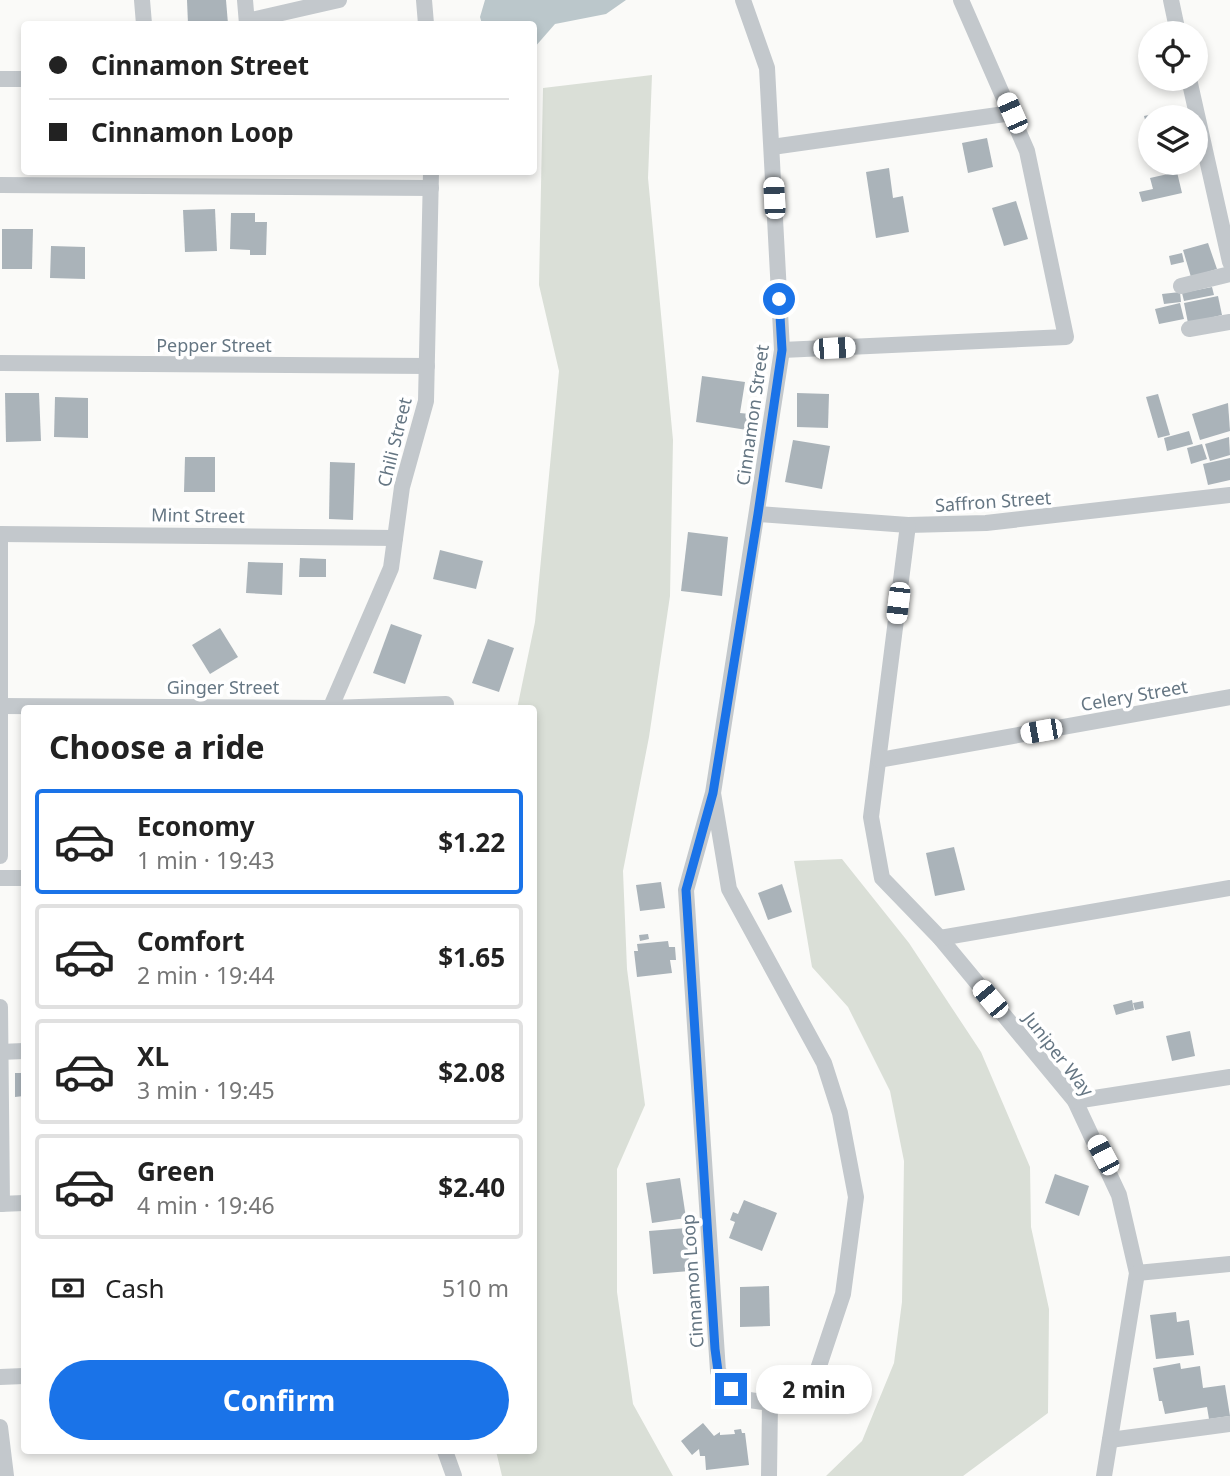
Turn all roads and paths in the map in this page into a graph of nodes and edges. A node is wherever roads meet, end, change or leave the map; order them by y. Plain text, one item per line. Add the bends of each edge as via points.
1 (142, 0) edge
2 (245, 0) edge
3 (339, 0) edge
4 (424, 0) edge
5 (743, 0) edge
6 (961, 0) edge
7 (1171, 0) edge
8 (144, 21) edge
9 (247, 21) edge
10 (255, 21) edge
11 (426, 21) edge
12 (1175, 21) edge
13 (0, 79) edge
14 (21, 79) edge
15 (1192, 91) edge
16 (1012, 113) junction
17 (772, 148) junction
18 (431, 175) edge
19 (259, 180) edge
20 (0, 185) edge
21 (431, 188) junction
22 (1224, 202) edge
23 (1230, 262) edge
24 (1230, 274) edge
25 (1181, 286) dead end
26 (1230, 321) edge
27 (1189, 329) dead end
28 (782, 350) junction
29 (0, 363) edge
30 (428, 366) junction
31 (1230, 495) edge
32 (758, 514) junction
33 (908, 525) junction
34 (0, 534) edge
35 (395, 538) junction
36 (1230, 697) edge
37 (446, 704) dead end
38 (331, 705) edge
39 (417, 705) edge
40 (1, 706) edge
41 (21, 706) edge
42 (879, 760) junction
43 (713, 793) junction
44 (0, 856) edge
45 (0, 878) edge
46 (21, 878) edge
47 (1230, 888) edge
48 (940, 938) junction
49 (0, 1007) edge
50 (21, 1051) edge
51 (0, 1052) edge
52 (1230, 1077) edge
53 (1074, 1101) junction
54 (21, 1203) edge
55 (1, 1204) edge
56 (1230, 1264) edge
57 (1137, 1273) junction
58 (21, 1376) edge
59 (0, 1377) edge
60 (770, 1403) junction
61 (1230, 1424) edge
62 (0, 1427) edge
63 (1110, 1440) junction
64 (446, 1454) edge
65 (6, 1476) edge
66 (454, 1476) edge
67 (769, 1476) edge
68 (1104, 1476) edge

1 - 8 street
2 - 9 street
3 - 10 street
4 - 11 street
5 - 17 street, Cinnamon Street via 767,68
6 - 16 street
7 - 12 street
13 - 14 street
15 - 22 street
16 - 17 street
16 - 28 street via 1027,151 1066,337
17 - 28 street, Cinnamon Street
18 - 21 street, Chili Street
19 - 20 street
19 - 21 street
21 - 30 street, Chili Street
22 - 23 street
24 - 25 street
26 - 27 street
28 - 32 street, Cinnamon Street
29 - 30 street, Pepper Street
30 - 35 street, Chili Street via 426,401 402,486
31 - 33 street, Saffron Street via 986,523
32 - 33 street, Saffron Street
32 - 43 street, Cinnamon Street
33 - 42 street, Juniper Way
34 - 35 street, Mint Street
34 - 40 street
35 - 38 street, Chili Street via 391,568
36 - 42 street, Celery Street
37 - 39 street, Ginger Street
40 - 41 street, Ginger Street
40 - 44 street
42 - 48 street, Juniper Way via 870,817 882,878
43 - 60 street, Cinnamon Loop via 686,890 715,1349 718,1371 731,1389 749,1400
43 - 60 street via 729,889 824,1063 856,1197 842,1294 816,1375
45 - 46 street
47 - 48 street
48 - 53 street, Juniper Way
49 - 51 street
50 - 51 street
51 - 55 street
52 - 53 street
53 - 57 street, Juniper Way via 1119,1195
54 - 55 street
56 - 57 street
57 - 63 street, Juniper Way
58 - 59 street
60 - 67 street
61 - 63 street
62 - 65 street
63 - 68 street, Juniper Way
64 - 66 street

